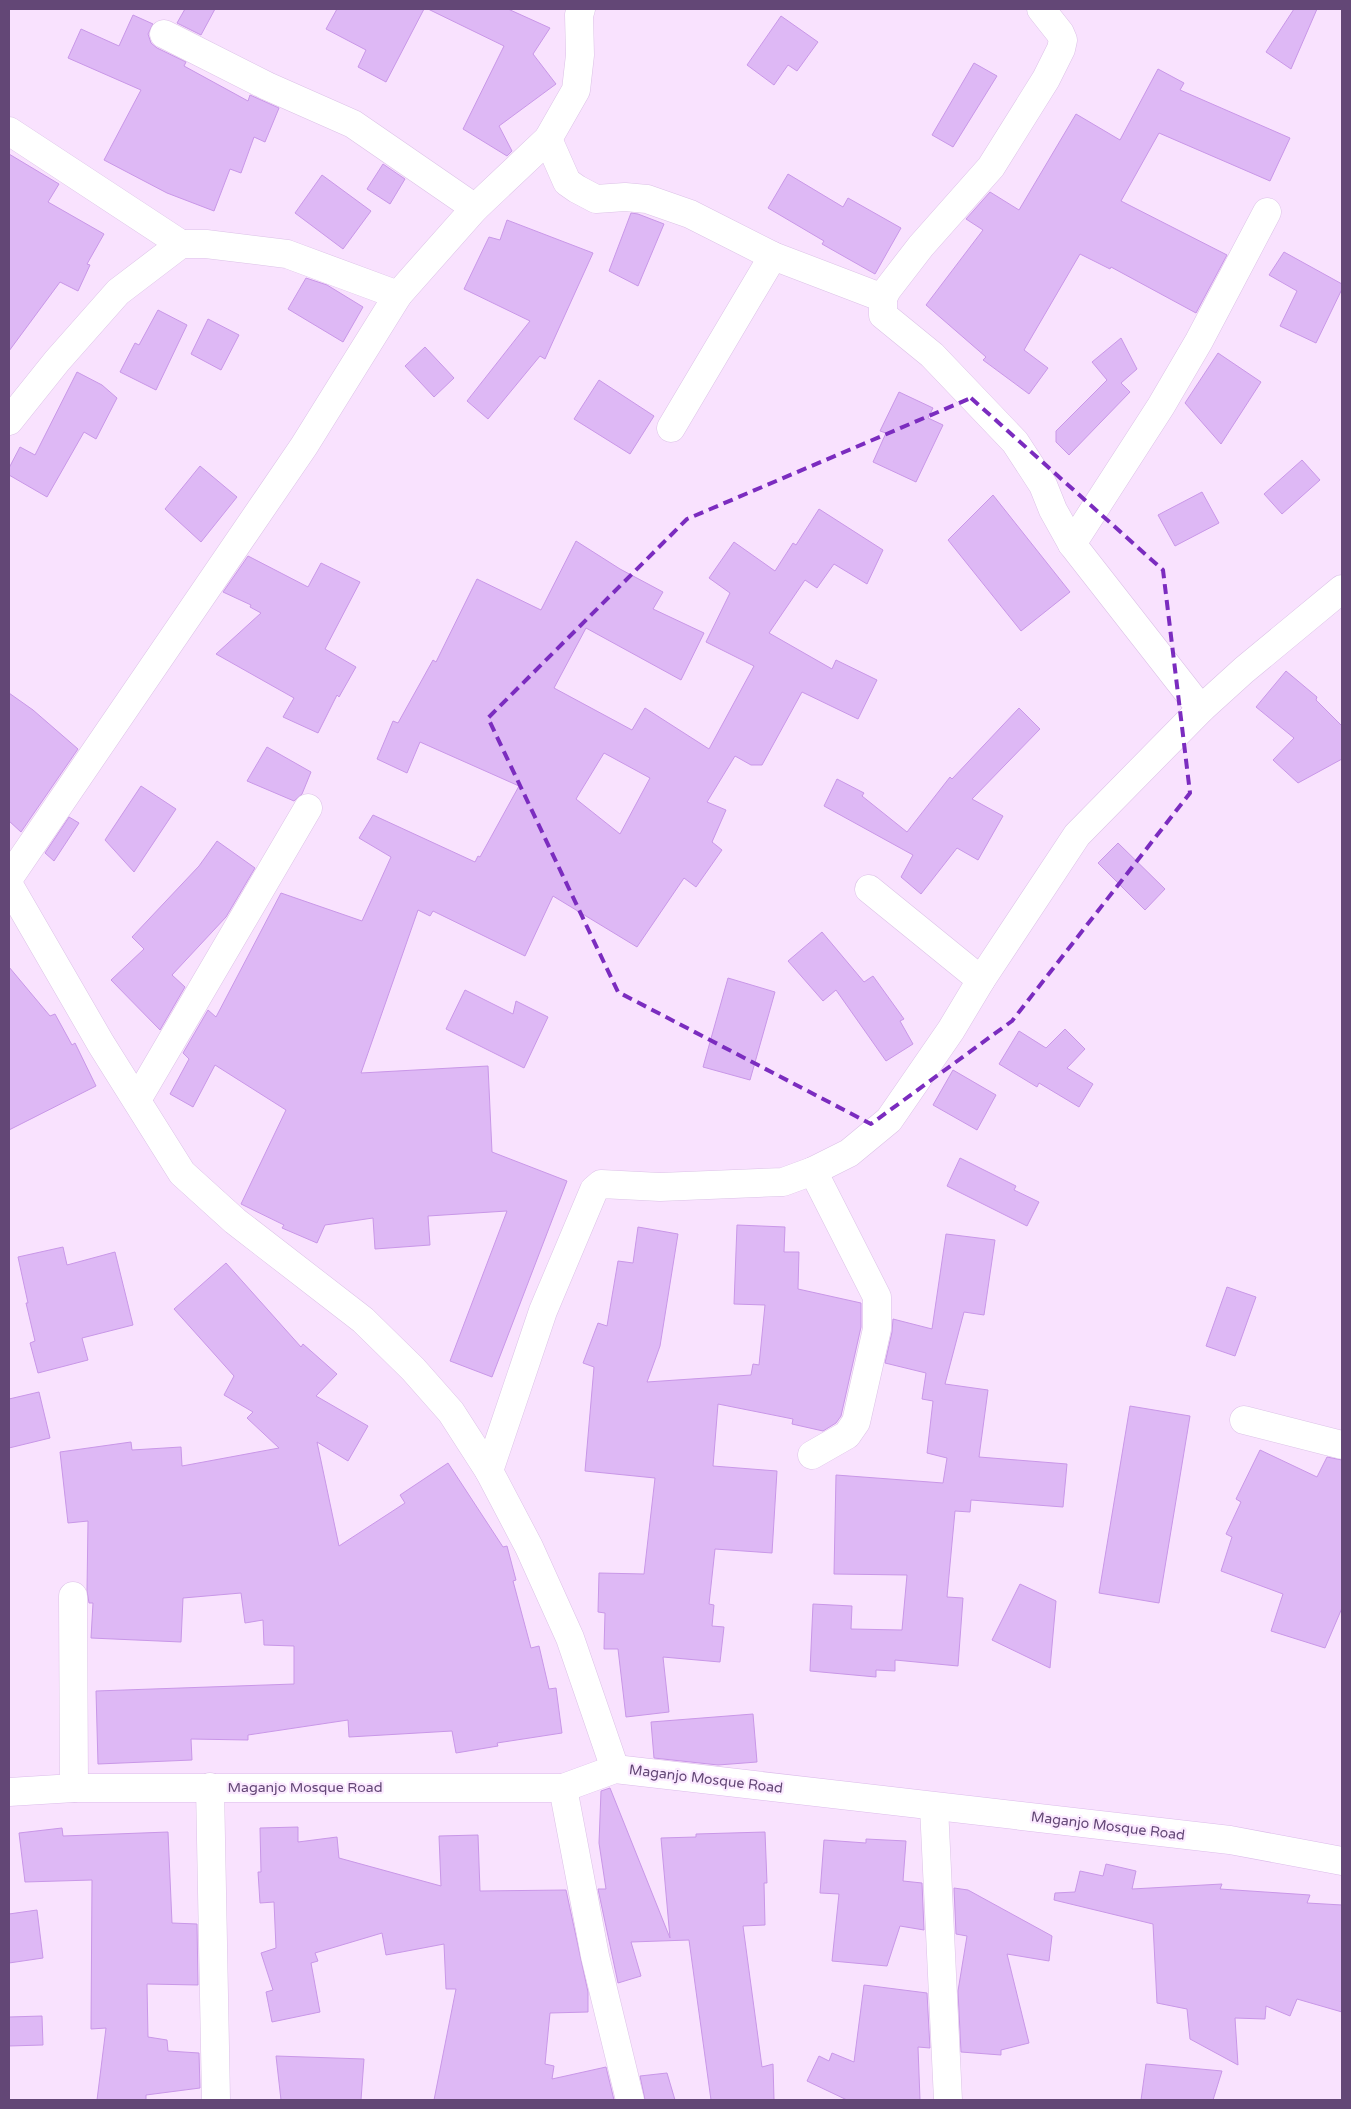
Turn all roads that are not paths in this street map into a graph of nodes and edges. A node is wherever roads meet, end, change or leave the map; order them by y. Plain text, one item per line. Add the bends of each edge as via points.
1 (581, 9) edge
2 (1041, 9) edge
3 (164, 34) dead end
4 (9, 131) edge
5 (548, 139) junction
6 (474, 208) junction
7 (1266, 212) dead end
8 (181, 244) junction
9 (773, 256) junction
10 (398, 294) junction
11 (883, 298) junction
12 (9, 421) edge
13 (671, 428) dead end
14 (1072, 544) junction
15 (1342, 589) edge
16 (1201, 709) junction
17 (308, 808) dead end
18 (9, 878) edge
19 (9, 885) edge
20 (870, 889) dead end
21 (981, 980) junction
22 (137, 1100) junction
23 (813, 1171) junction
24 (1244, 1420) dead end
25 (1342, 1445) edge
26 (812, 1454) dead end
27 (489, 1471) junction
28 (73, 1596) dead end
29 (615, 1769) junction
30 (210, 1787) junction
31 (74, 1788) junction
32 (563, 1788) junction
33 (9, 1792) edge
34 (934, 1806) junction
35 (1342, 1861) edge
36 (216, 2100) edge
37 (630, 2100) edge
38 (948, 2100) edge

1 - 5 street via 576,90
2 - 11 street via 1060,32 1062,40 1046,79 991,167 921,246
3 - 6 street via 267,86 353,124
4 - 8 street
5 - 6 street
5 - 9 street via 567,182 596,199 647,199 690,214
6 - 10 street
7 - 14 street via 1199,341
8 - 10 street via 287,254
8 - 12 street via 118,292
9 - 11 street
9 - 13 street
10 - 18 street via 304,446
11 - 14 street via 883,315 932,355 1015,442 1043,485
14 - 16 street
15 - 16 street
16 - 21 street via 1077,835
17 - 22 street
19 - 22 street
20 - 21 street
21 - 23 street via 889,1120 849,1153
22 - 27 street via 182,1173 234,1221 363,1320 451,1412
23 - 26 street via 877,1297 877,1329 856,1422 847,1435
23 - 27 street via 784,1182 660,1187 601,1184 594,1190 543,1311
24 - 25 street
27 - 29 street via 529,1547 570,1638
28 - 31 street
29 - 32 street, Maganjo Mosque Road
29 - 34 street, Maganjo Mosque Road
30 - 31 street, Maganjo Mosque Road
30 - 32 street, Maganjo Mosque Road
30 - 36 street
31 - 33 street, Maganjo Mosque Road
32 - 37 street via 595,1956
34 - 35 street, Maganjo Mosque Road via 1230,1840
34 - 38 street

